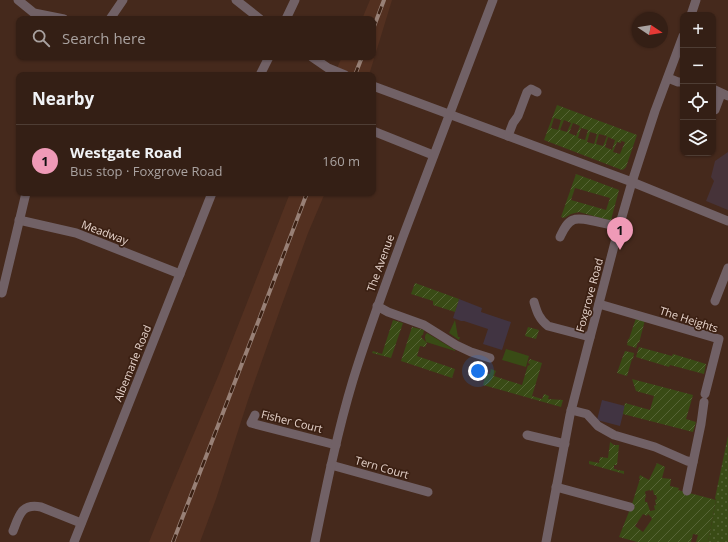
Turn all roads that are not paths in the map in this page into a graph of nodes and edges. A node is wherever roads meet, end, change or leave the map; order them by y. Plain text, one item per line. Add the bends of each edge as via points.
1 (18, 0) edge
2 (123, 0) edge
3 (236, 0) edge
4 (295, 0) edge
5 (493, 0) edge
6 (696, 0) edge
7 (692, 12) edge
8 (49, 16) edge
9 (112, 16) edge
10 (256, 16) edge
11 (287, 16) edge
12 (680, 44) edge
13 (268, 60) edge
14 (316, 60) edge
15 (262, 72) edge
16 (337, 72) edge
17 (668, 78) junction
18 (680, 82) edge
19 (376, 87) edge
20 (536, 92) dead end
21 (721, 93) edge
22 (716, 110) dead end
23 (450, 114) junction
24 (376, 132) edge
25 (508, 136) junction
26 (433, 155) junction
27 (632, 182) junction
28 (25, 196) edge
29 (211, 196) edge
30 (19, 220) junction
31 (728, 221) edge
32 (619, 228) junction
33 (560, 237) dead end
34 (728, 268) edge
35 (180, 274) junction
36 (2, 293) dead end
37 (715, 301) dead end
38 (534, 302) dead end
39 (599, 304) junction
40 (377, 306) junction
41 (590, 337) junction
42 (490, 358) dead end
43 (571, 410) junction
44 (256, 415) dead end
45 (527, 435) dead end
46 (564, 444) junction
47 (336, 445) junction
48 (693, 462) junction
49 (331, 465) junction
50 (556, 487) junction
51 (687, 491) dead end
52 (428, 492) dead end
53 (630, 507) dead end
54 (81, 523) junction
55 (13, 531) dead end
56 (74, 542) edge
57 (315, 542) edge
58 (546, 542) edge

1 - 8 street via 34,13
2 - 9 street
3 - 10 street
4 - 11 street
5 - 23 street, The Avenue
6 - 7 street
12 - 17 street, Foxgrove Road
13 - 15 street
14 - 16 street
17 - 18 street
17 - 27 street, Foxgrove Road
19 - 23 street
20 - 25 street via 531,89 527,92
21 - 22 street
23 - 25 street
23 - 26 street, The Avenue
24 - 26 street
25 - 27 street
26 - 40 street, The Avenue
27 - 31 street
27 - 32 street, Foxgrove Road
28 - 30 street
29 - 35 street, Albemarle Road
30 - 35 street, Meadway via 76,233
30 - 36 street
32 - 33 street via 580,218 566,225
32 - 39 street, Foxgrove Road
34 - 37 street
35 - 54 street, Albemarle Road
38 - 41 street via 542,322 548,326
39 - 41 street, Foxgrove Road
39 - 48 street, The Heights via 719,339 704,398
40 - 42 street via 424,325 471,352
40 - 47 street, The Avenue via 353,380
41 - 43 street, Foxgrove Road
43 - 46 street, Foxgrove Road
43 - 48 street via 588,414 598,426 614,435
44 - 47 street, Fisher Court via 251,423
45 - 46 street
46 - 50 street, Foxgrove Road
47 - 49 street, The Avenue
48 - 51 street, The Heights
49 - 52 street, Tern Court
49 - 57 street, The Avenue
50 - 53 street
50 - 58 street, Foxgrove Road
54 - 55 street via 35,506 20,514
54 - 56 street, Albemarle Road

